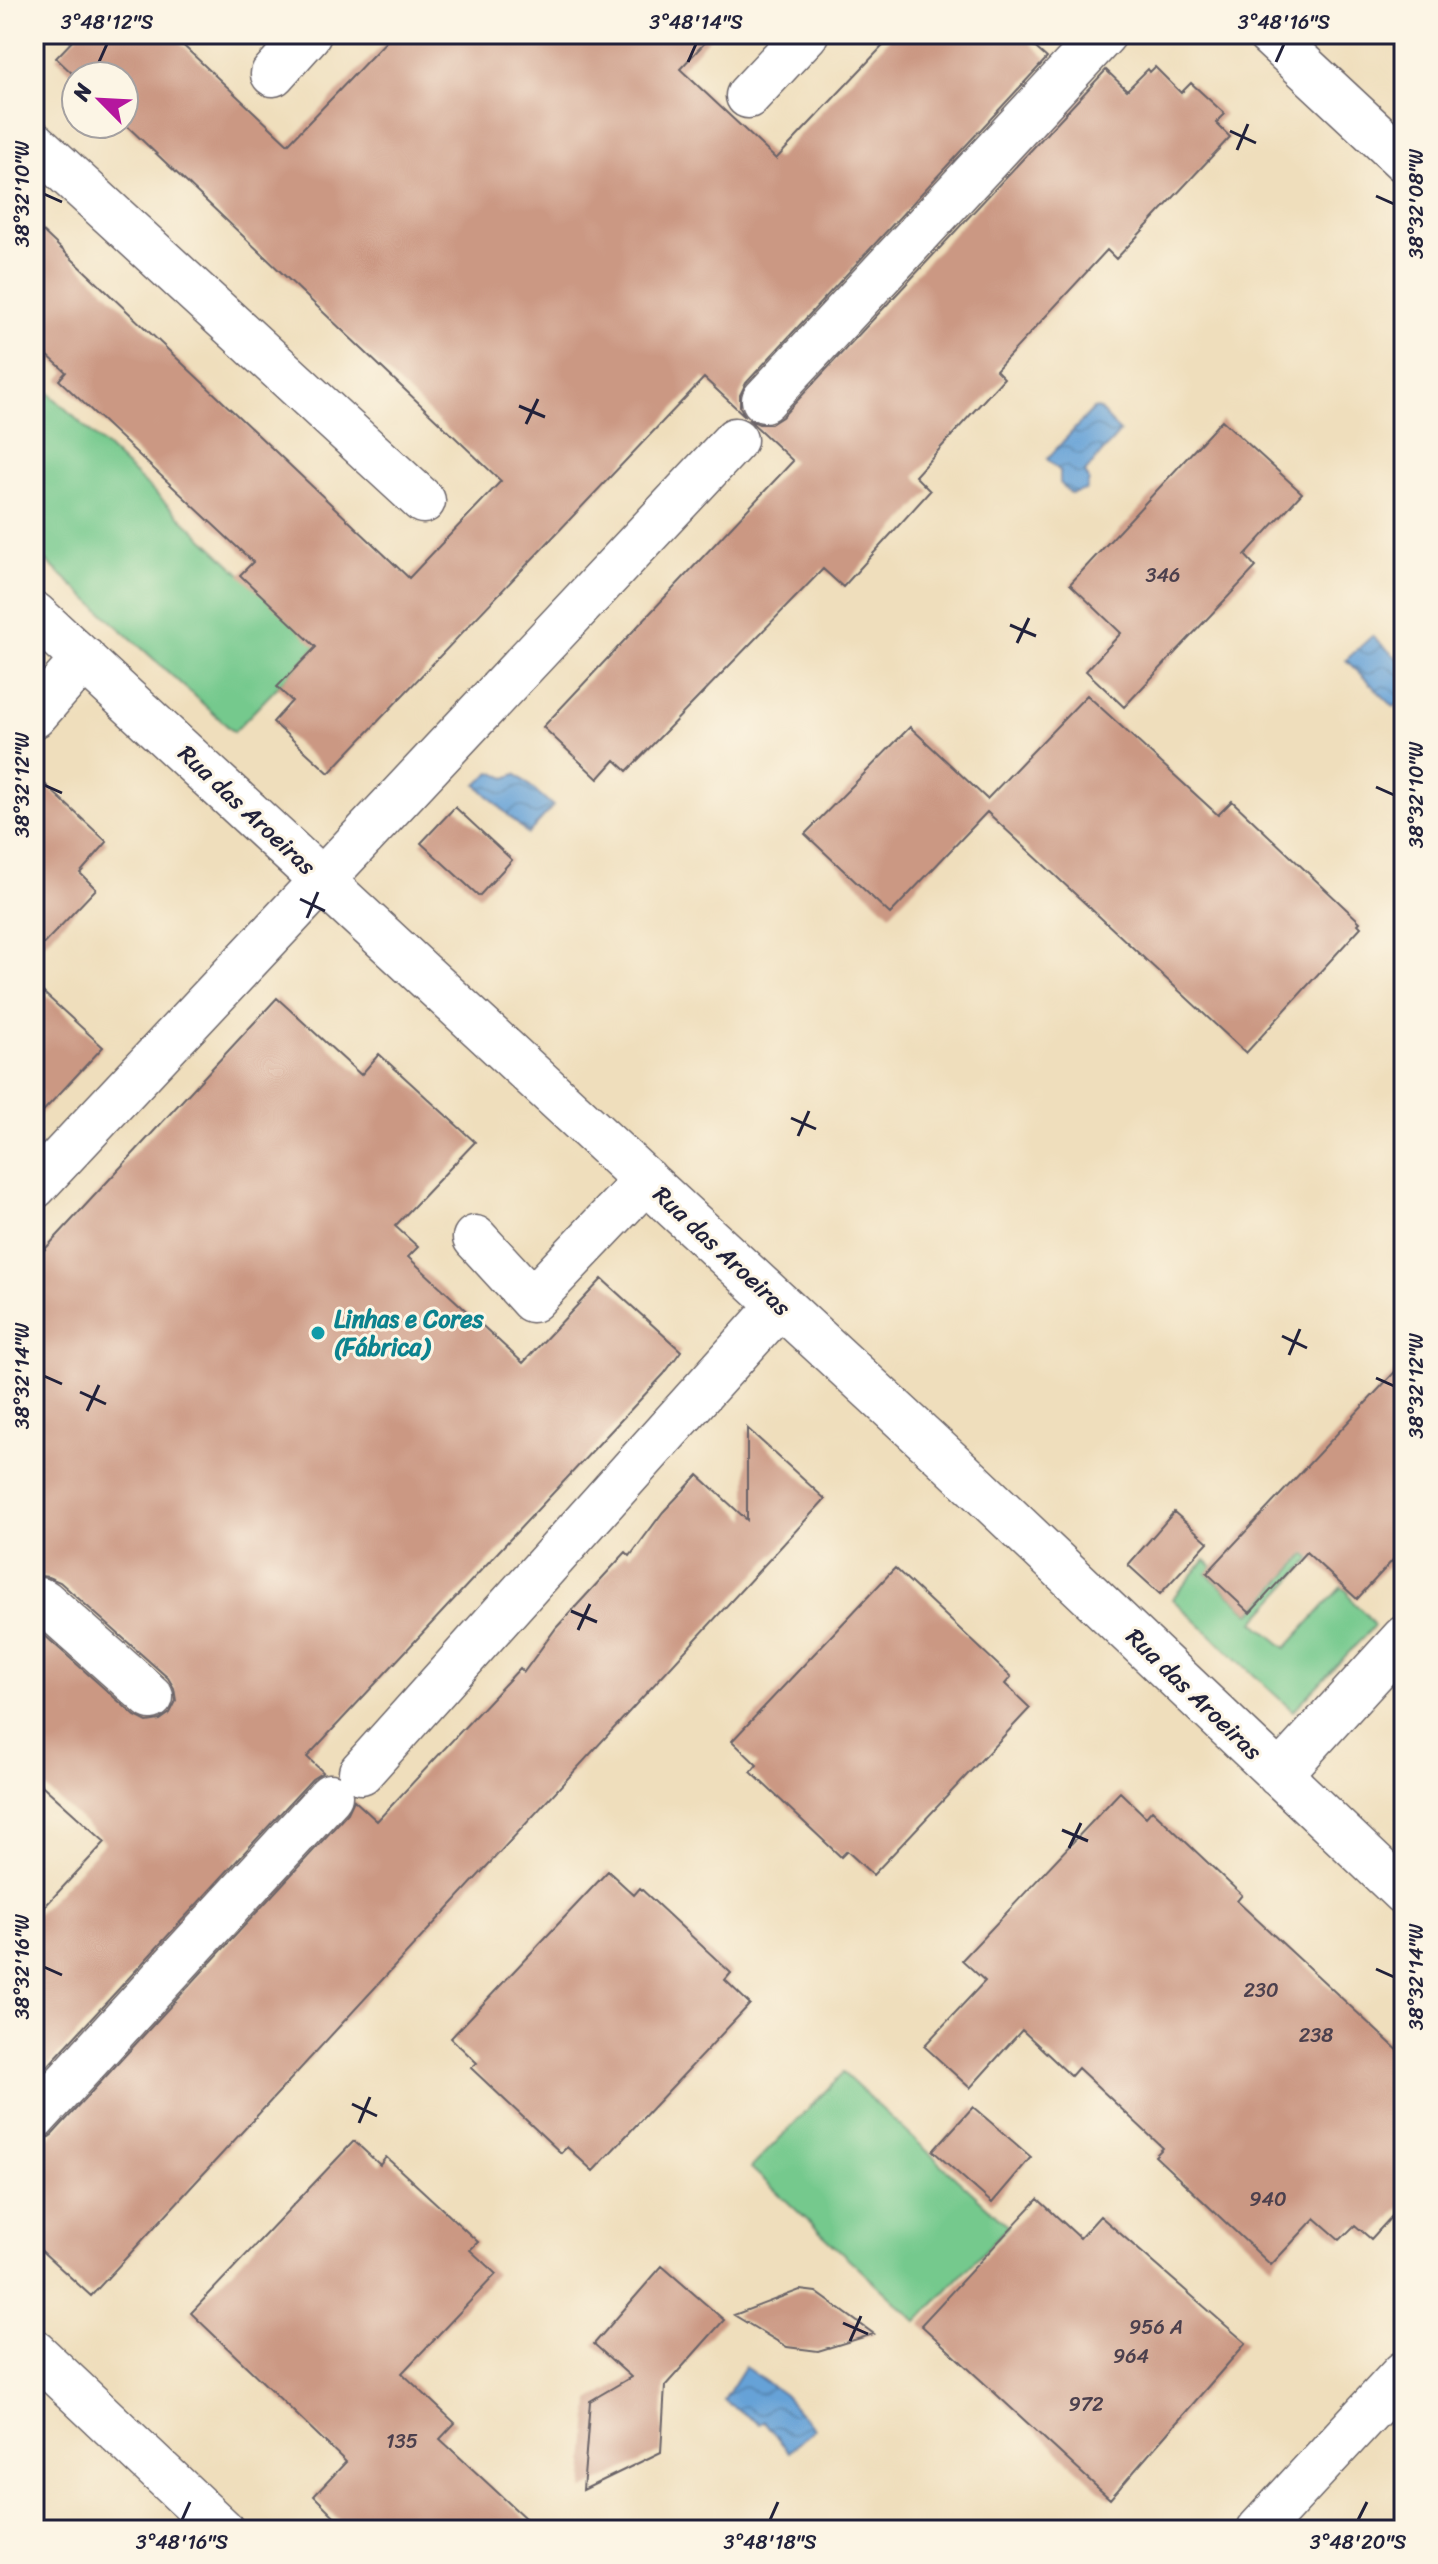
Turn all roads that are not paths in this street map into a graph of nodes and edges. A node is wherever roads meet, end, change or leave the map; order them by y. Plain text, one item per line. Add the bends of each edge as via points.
1 (309, 34) edge
2 (806, 34) edge
3 (1104, 34) edge
4 (1269, 34) edge
5 (273, 74) dead end
6 (748, 96) dead end
7 (34, 143) edge
8 (1404, 160) edge
9 (764, 400) dead end
10 (735, 440) dead end
11 (423, 501) dead end
12 (34, 614) edge
13 (84, 659) junction
14 (34, 716) edge
15 (322, 880) junction
16 (646, 1180) junction
17 (34, 1187) edge
18 (475, 1238) dead end
19 (780, 1305) junction
20 (34, 1599) edge
21 (1404, 1638) edge
22 (151, 1697) dead end
23 (1279, 1775) junction
24 (1404, 1893) edge
25 (34, 2118) edge
26 (34, 2352) edge
27 (1404, 2373) edge
28 (222, 2530) edge
29 (1259, 2530) edge

1 - 5 street
2 - 6 street
3 - 9 street
4 - 8 street
7 - 11 street
10 - 15 street
12 - 13 street, Rua das Aroeiras
13 - 14 street
13 - 15 street, Rua das Aroeiras
15 - 16 street, Rua das Aroeiras
15 - 17 street
16 - 18 street via 532,1300
16 - 19 street, Rua das Aroeiras
19 - 23 street, Rua das Aroeiras
19 - 25 street
20 - 22 street via 43,1601
21 - 23 street
23 - 24 street, Rua das Aroeiras
26 - 28 street
27 - 29 street

